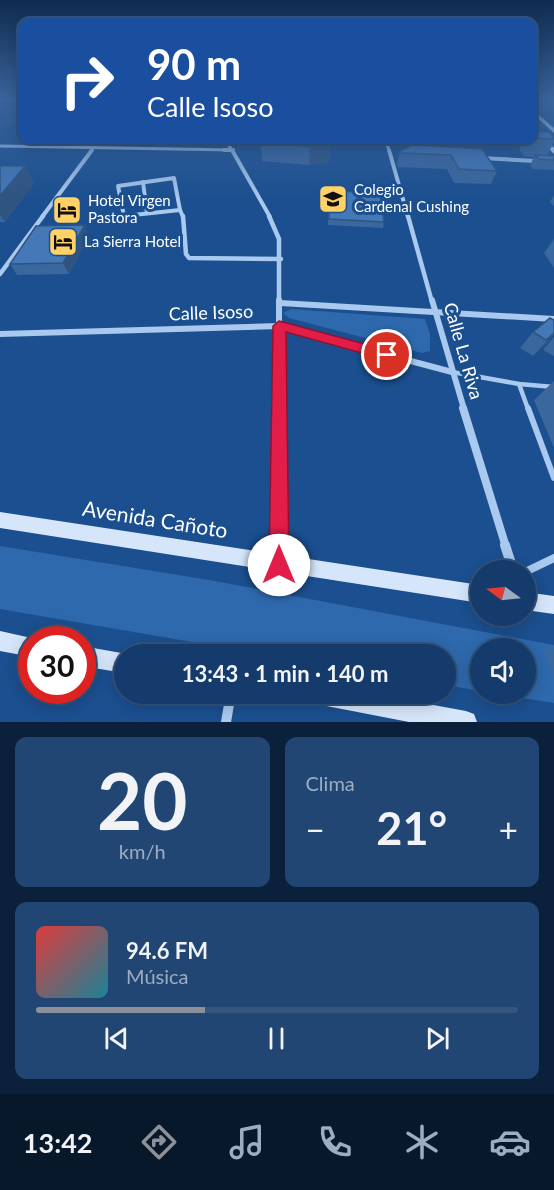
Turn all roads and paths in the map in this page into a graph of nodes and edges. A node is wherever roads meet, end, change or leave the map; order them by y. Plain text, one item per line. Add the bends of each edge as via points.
1 (537, 133) edge
2 (96, 144) edge
3 (387, 144) edge
4 (232, 145) edge
5 (0, 146) edge
6 (93, 147) junction
7 (554, 152) edge
8 (390, 153) junction
9 (402, 154) edge
10 (472, 158) edge
11 (554, 162) edge
12 (143, 182) junction
13 (180, 210) junction
14 (147, 213) junction
15 (0, 258) edge
16 (10, 258) junction
17 (281, 259) junction
18 (0, 274) edge
19 (280, 303) junction
20 (435, 312) junction
21 (554, 319) edge
22 (279, 326) junction
23 (0, 334) edge
24 (452, 372) junction
25 (519, 384) junction
26 (554, 387) edge
27 (554, 478) edge
28 (0, 520) edge
29 (554, 558) edge
30 (510, 560) edge
31 (279, 565) junction
32 (536, 567) edge
33 (470, 593) edge
34 (536, 603) edge
35 (554, 605) edge
36 (0, 641) edge
37 (18, 644) edge
38 (96, 658) edge
39 (114, 661) edge
40 (229, 704) edge
41 (370, 704) edge
42 (226, 722) edge
43 (466, 722) edge

1 - 7 main road
2 - 6 street
3 - 8 street, Calle La Riva
4 - 6 street
4 - 17 street via 270,217 279,239
5 - 6 street
6 - 16 street
8 - 9 street
8 - 20 street, Calle La Riva
10 - 11 street
12 - 13 street via 174,178
12 - 14 street
12 - 14 street via 118,186 124,216
13 - 14 street
13 - 17 street via 189,258
15 - 16 street
16 - 18 street
17 - 19 street
19 - 20 street
19 - 22 street
20 - 21 street
20 - 24 street, Calle La Riva
22 - 23 street, Calle Isoso
22 - 24 street, Calle Isoso
22 - 31 street
24 - 25 lane
24 - 30 street, Calle La Riva
25 - 26 lane
25 - 27 lane
28 - 31 main road, Avenida Cañoto
29 - 32 lane
31 - 33 main road, Avenida Cañoto
34 - 35 main road
36 - 37 main road
38 - 39 main road
40 - 42 street
41 - 43 main road

